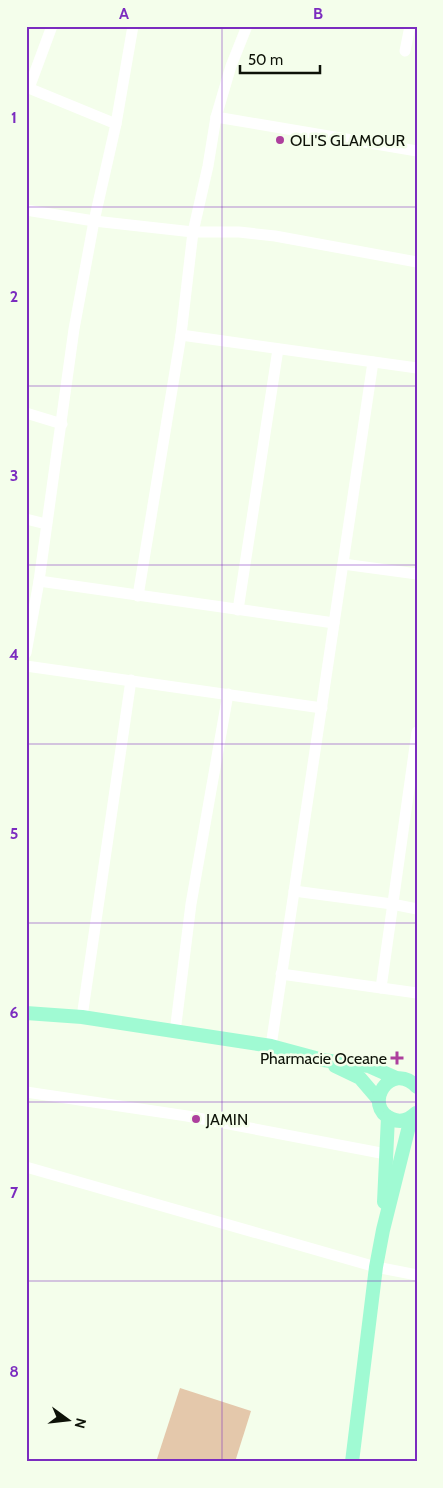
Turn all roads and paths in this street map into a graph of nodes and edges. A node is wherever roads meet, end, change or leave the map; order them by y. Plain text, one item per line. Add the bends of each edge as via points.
1 (52, 26) edge
2 (133, 26) edge
3 (247, 26) edge
4 (410, 26) edge
5 (405, 52) dead end
6 (28, 87) edge
7 (216, 117) junction
8 (116, 124) junction
9 (417, 151) edge
10 (26, 210) edge
11 (94, 221) junction
12 (193, 232) junction
13 (417, 262) edge
14 (181, 335) junction
15 (278, 349) junction
16 (373, 362) junction
17 (417, 368) edge
18 (26, 413) edge
19 (62, 424) junction
20 (26, 519) edge
21 (46, 524) junction
22 (343, 564) junction
23 (417, 574) edge
24 (39, 581) junction
25 (138, 596) junction
26 (238, 610) junction
27 (334, 623) junction
28 (26, 653) edge
29 (26, 666) edge
30 (131, 680) junction
31 (228, 694) junction
32 (322, 708) junction
33 (417, 732) edge
34 (294, 891) junction
35 (392, 904) junction
36 (417, 909) edge
37 (281, 974) junction
38 (381, 988) junction
39 (417, 993) edge
40 (26, 1013) edge
41 (82, 1017) junction
42 (175, 1032) junction
43 (271, 1046) junction
44 (323, 1060) junction
45 (396, 1078) junction
46 (415, 1083) edge
47 (26, 1092) edge
48 (378, 1099) junction
49 (414, 1115) edge
50 (388, 1117) junction
51 (386, 1154) junction
52 (26, 1167) edge
53 (383, 1230) junction
54 (376, 1267) junction
55 (417, 1275) edge
56 (352, 1462) edge

1 - 6 street
2 - 8 street
3 - 7 street
4 - 5 street
6 - 8 street
7 - 9 street
7 - 12 street
8 - 11 street
10 - 11 street
11 - 12 street
11 - 19 street via 74,329
12 - 13 street via 275,236
12 - 14 street
14 - 15 street
14 - 25 street
15 - 16 street
15 - 26 street
16 - 17 street
16 - 22 street
18 - 19 street
19 - 21 street
20 - 21 street
21 - 24 street
22 - 23 street
22 - 27 street
24 - 25 street
24 - 28 street
25 - 26 street
26 - 27 street
27 - 32 street
29 - 30 street
30 - 31 street
30 - 41 street
31 - 32 street
31 - 42 street via 191,904
32 - 34 street
33 - 35 street
34 - 35 street
34 - 37 street
35 - 36 street
35 - 38 street
37 - 38 street
37 - 43 street
38 - 39 street
40 - 41 main road
41 - 42 main road
42 - 43 main road
43 - 44 main road
44 - 45 main road via 369,1066
44 - 48 main road via 360,1078
45 - 46 main road
45 - 48 main road via 387,1082
47 - 51 street via 187,1116
48 - 50 main road via 379,1106
49 - 50 main road via 404,1121
49 - 53 main road
50 - 51 main road
51 - 53 main road
52 - 54 street
53 - 54 main road
54 - 55 street
54 - 56 main road

